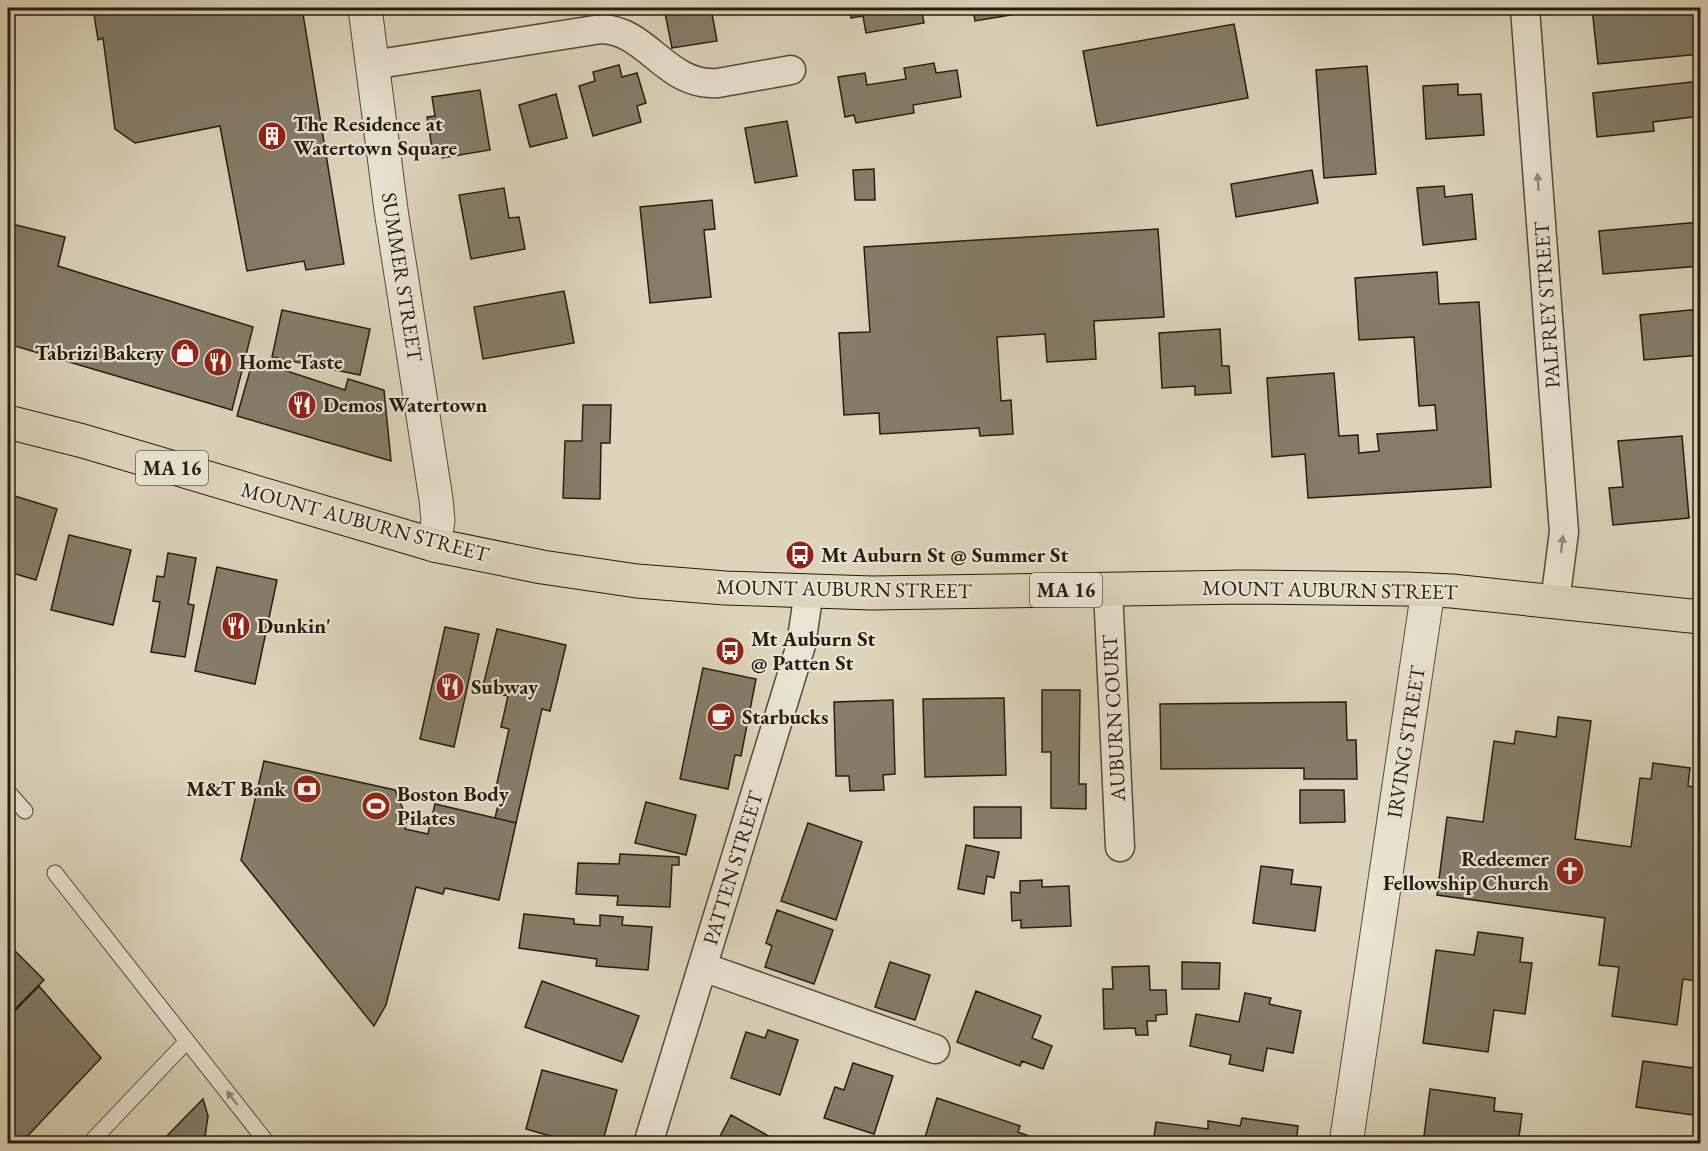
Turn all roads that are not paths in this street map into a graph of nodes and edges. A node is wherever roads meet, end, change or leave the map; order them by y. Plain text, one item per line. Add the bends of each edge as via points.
1 (365, 8) edge
2 (1525, 8) edge
3 (372, 65) junction
4 (791, 70) dead end
5 (8, 422) edge
6 (434, 545) junction
7 (1108, 590) junction
8 (1428, 590) junction
9 (808, 591) junction
10 (1555, 602) junction
11 (1701, 617) edge
12 (8, 792) edge
13 (25, 810) dead end
14 (1120, 847) dead end
15 (55, 873) dead end
16 (703, 967) junction
17 (187, 1041) junction
18 (934, 1049) dead end
19 (88, 1143) edge
20 (268, 1143) edge
21 (648, 1143) edge
22 (1346, 1143) edge

1 - 3 street, SUMMER STREET
10 -> 2 street, PALFREY STREET via 1563,526
3 - 4 street via 610,29 636,41 691,81 709,84
3 - 6 street, SUMMER STREET via 436,499
5 - 6 main road, MOUNT AUBURN STREET / MA 16
6 - 9 main road, MOUNT AUBURN STREET / MA 16 via 637,581
7 - 8 main road, MOUNT AUBURN STREET / MA 16
7 - 9 main road, MOUNT AUBURN STREET / MA 16
7 - 14 street, AUBURN COURT
8 - 10 main road, MOUNT AUBURN STREET / MA 16
8 - 22 street, IRVING STREET
9 - 16 street, PATTEN STREET via 801,645
10 - 11 main road, MOUNT AUBURN STREET / MA 16
12 - 13 lane
15 - 17 lane
16 - 18 street
16 - 21 street, PATTEN STREET
17 - 19 lane
20 -> 17 lane

